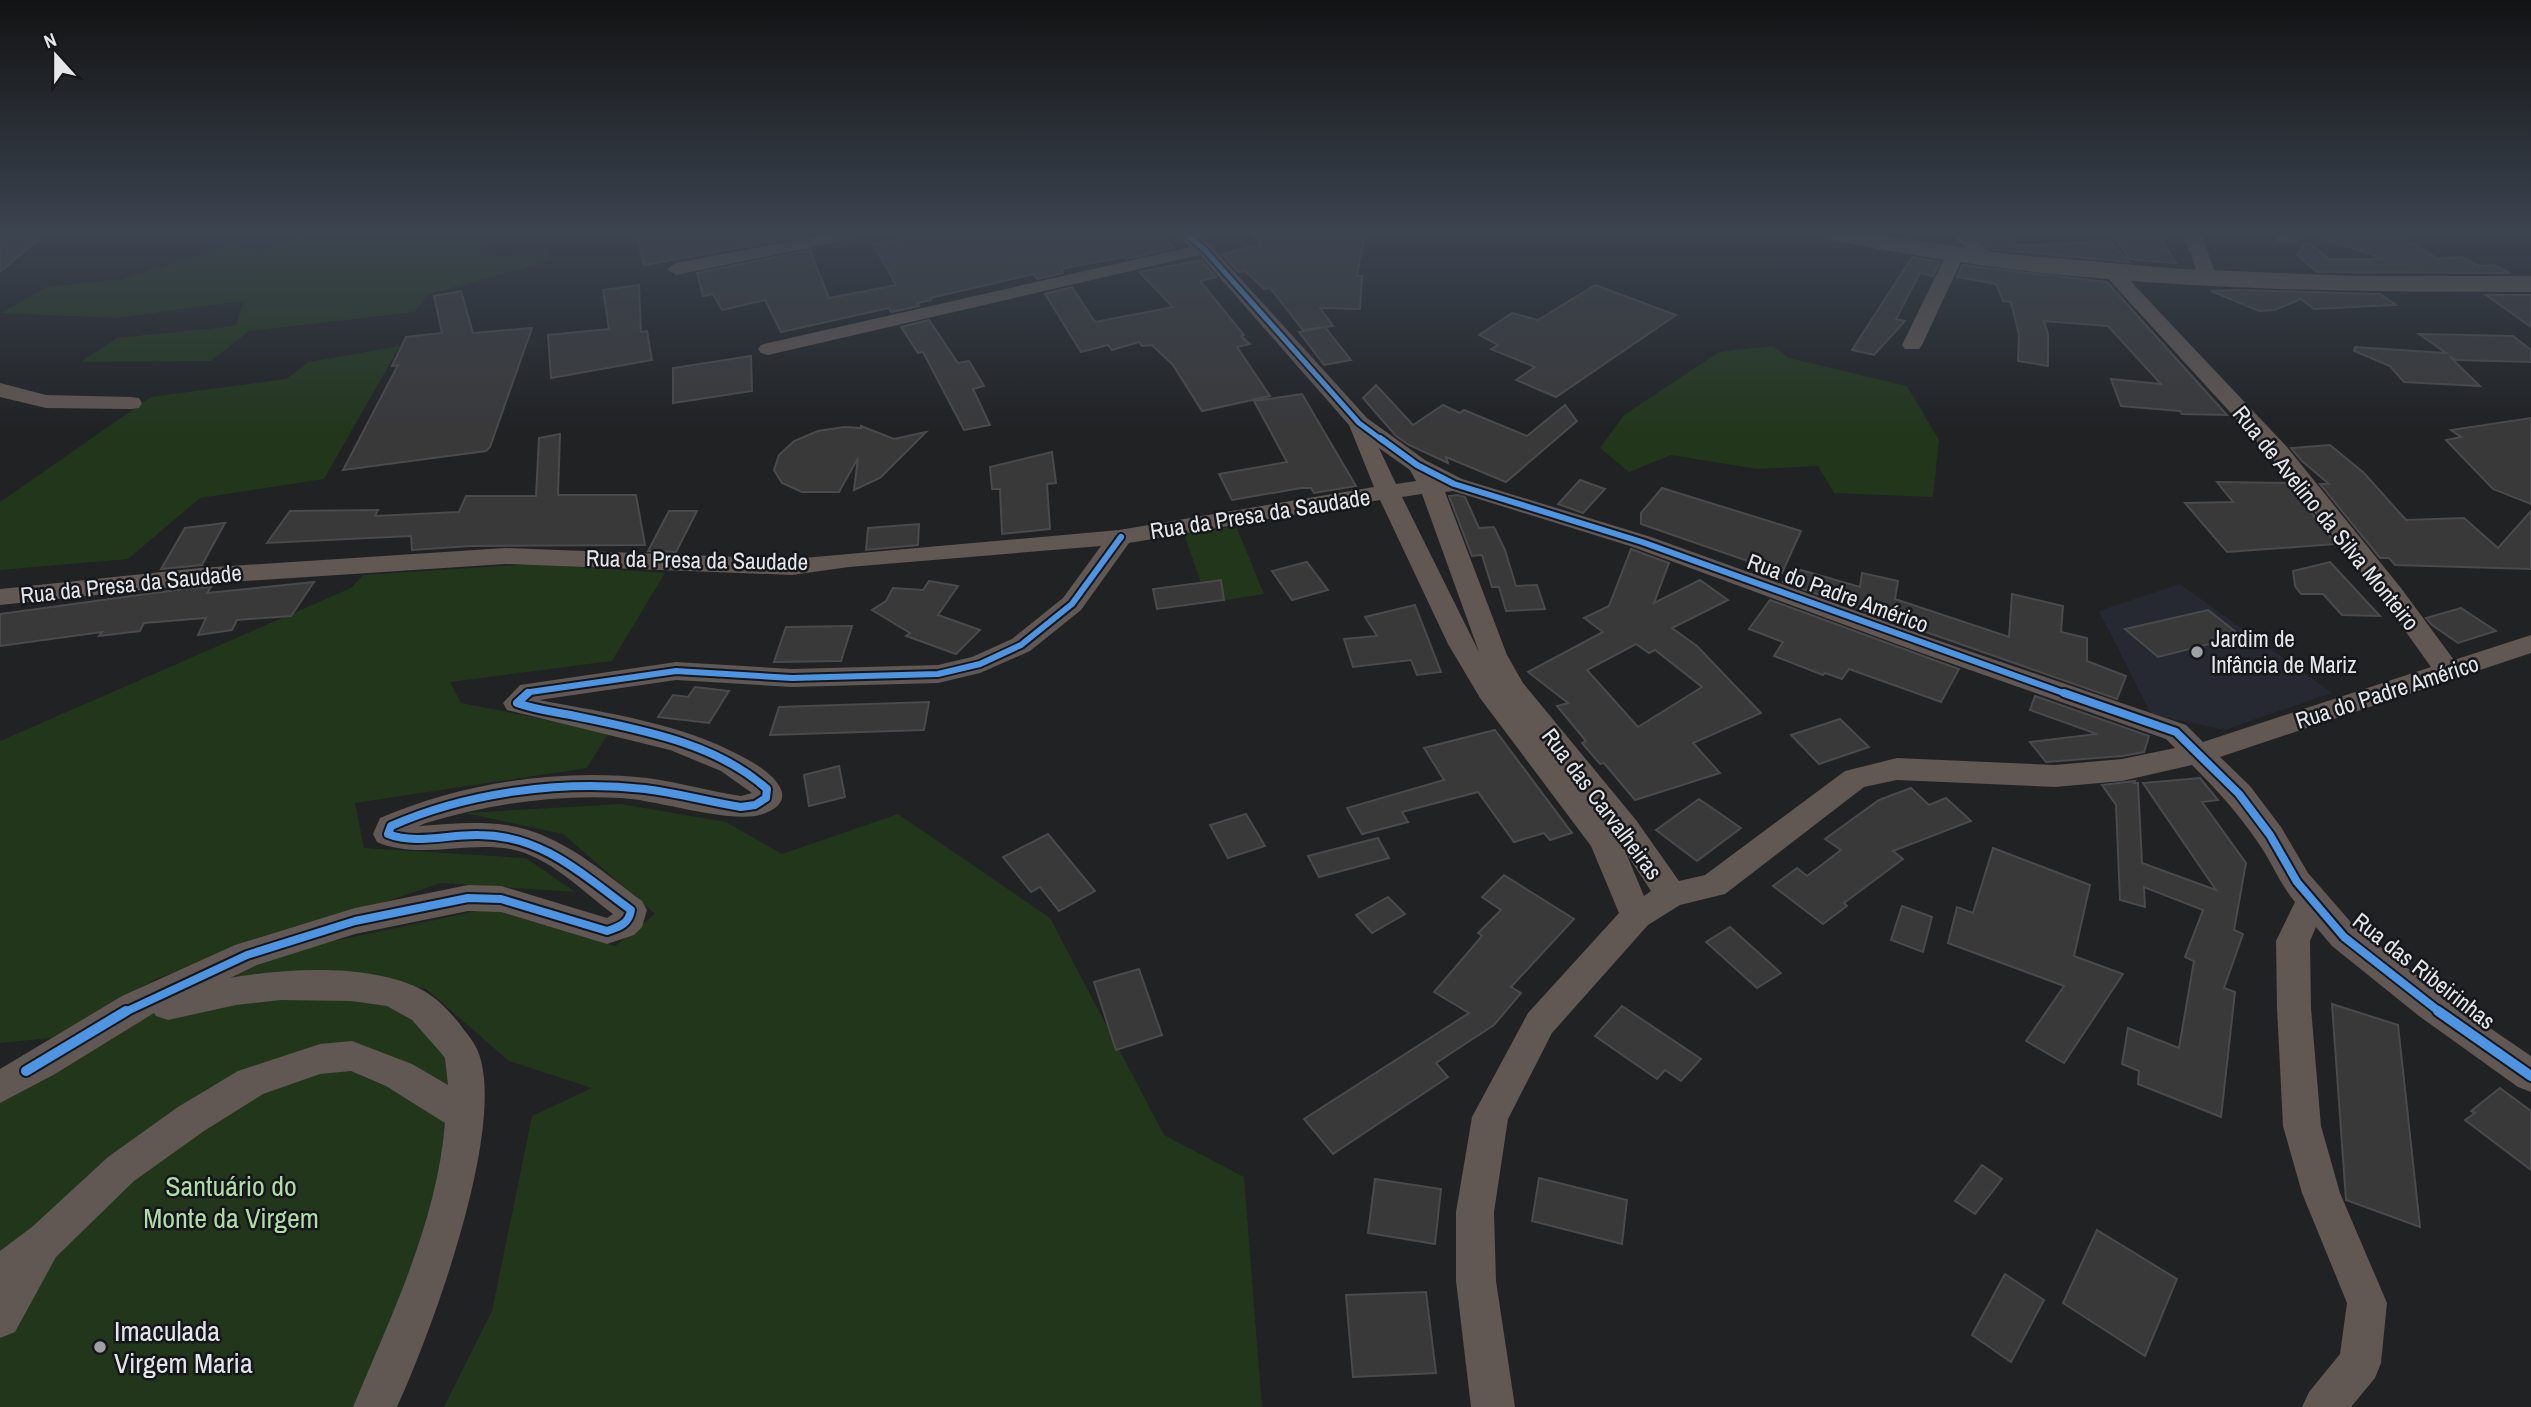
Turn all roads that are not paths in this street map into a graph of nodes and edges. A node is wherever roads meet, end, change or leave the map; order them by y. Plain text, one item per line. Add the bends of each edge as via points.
1 (983, 300) edge
2 (1249, 300) edge
3 (1933, 300) edge
4 (2137, 300) edge
5 (1912, 345) dead end
6 (768, 349) dead end
7 (0, 389) edge
8 (131, 403) dead end
9 (1359, 423) junction
10 (1434, 478) junction
11 (1390, 493) junction
12 (1121, 537) junction
13 (0, 597) edge
14 (2531, 644) edge
15 (2449, 673) junction
16 (1523, 716) junction
17 (2201, 754) junction
18 (1671, 895) junction
19 (2312, 900) junction
20 (1636, 916) junction
21 (2531, 1076) edge
22 (13, 1079) edge
23 (465, 1115) junction
24 (46, 1240) junction
25 (0, 1276) edge
26 (0, 1317) edge
27 (375, 1407) edge
28 (1493, 1407) edge
29 (2324, 1407) edge

1 - 6 street
2 - 9 street
3 - 5 street
4 - 15 street, Rua de Avelino da Silva Monteiro via 2279,452
7 - 8 street via 33,399
9 - 10 street
9 - 11 street, Rua das Carvalheiras
10 - 11 street, Rua da Presa da Saudade
10 - 16 street, Rua das Carvalheiras via 1494,655
10 - 17 street, Rua do Padre Américo via 1642,542 2096,702 2176,732
11 - 12 street, Rua da Presa da Saudade
11 - 16 street, Rua das Carvalheiras via 1461,644 1490,691
12 - 13 street, Rua da Presa da Saudade via 792,566 505,556 200,576
12 - 22 street via 1072,604 1021,645 980,664 938,674 792,678 676,671 530,692 517,703 533,710 621,725 737,765 767,789 766,798 755,805 741,807 646,789 545,790 432,810 391,826 388,834 400,839 491,835 524,840 556,856 631,910 622,926 607,931 501,899 468,898 355,921 247,955 134,1006
14 - 15 street, Rua do Padre Américo
15 - 17 street, Rua do Padre Américo
16 - 18 street, Rua das Carvalheiras via 1625,828
16 - 20 street, Rua das Carvalheiras via 1605,841
17 - 18 street via 2122,770 2055,776 1898,769 1855,779 1714,885
17 - 19 street, Rua das Ribeirinhas via 2239,794
18 - 20 street, Rua das Carvalheiras
19 - 21 street, Rua das Ribeirinhas via 2344,937
19 - 29 street via 2293,940 2302,1126 2321,1193 2367,1303 2360,1363
20 - 28 street, Rua das Carvalheiras via 1540,1023 1490,1117 1475,1212 1476,1282
22 - 23 street via 164,1007 256,986 316,984 374,989 409,999 440,1025 461,1054 468,1085
23 - 24 street via 399,1075 352,1056 320,1059 251,1082 191,1119 121,1169
23 - 27 street via 440,1235
24 - 25 street
24 - 26 street

